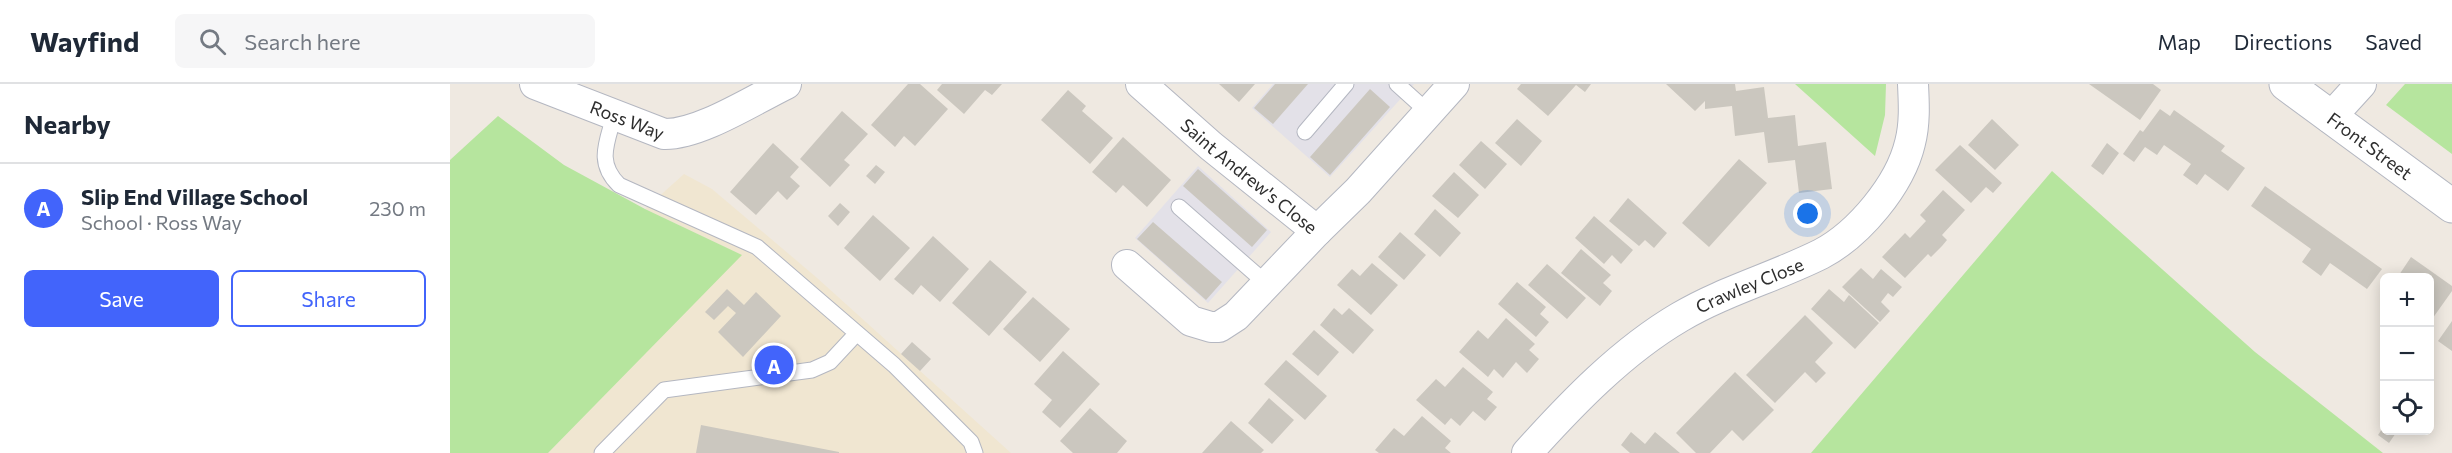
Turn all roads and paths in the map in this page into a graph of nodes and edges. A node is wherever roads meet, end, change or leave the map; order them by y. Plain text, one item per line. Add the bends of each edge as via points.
1 (535, 84) edge
2 (786, 84) edge
3 (1141, 84) edge
4 (1346, 84) edge
5 (1397, 84) edge
6 (1454, 84) edge
7 (1913, 84) edge
8 (2286, 84) edge
9 (2361, 84) edge
10 (1428, 112) junction
11 (614, 116) junction
12 (2330, 118) junction
13 (1305, 132) dead end
14 (2452, 206) edge
15 (1179, 207) dead end
16 (1317, 231) junction
17 (1127, 265) dead end
18 (1267, 284) junction
19 (857, 333) junction
20 (602, 453) edge
21 (975, 453) edge
22 (1527, 453) edge

1 - 11 street, Ross Way
2 - 11 street, Ross Way via 699,127 675,134 664,134
3 - 16 street, Saint Andrew's Close via 1210,146
4 - 13 lane
5 - 10 lane
6 - 10 street, Saint Andrew's Close
7 - 22 street, Crawley Close via 1914,121 1903,163 1875,207 1852,232 1822,254 1701,306 1651,336 1602,377
8 - 12 street, Front Street
9 - 12 street
10 - 16 street, Saint Andrew's Close
11 - 19 lane via 605,163 609,175 619,184 758,247
12 - 14 street, Front Street
15 - 18 lane
16 - 18 street
17 - 18 street via 1191,321 1212,327 1228,323
19 - 20 lane via 830,362 812,370 664,390
19 - 21 lane via 971,442

